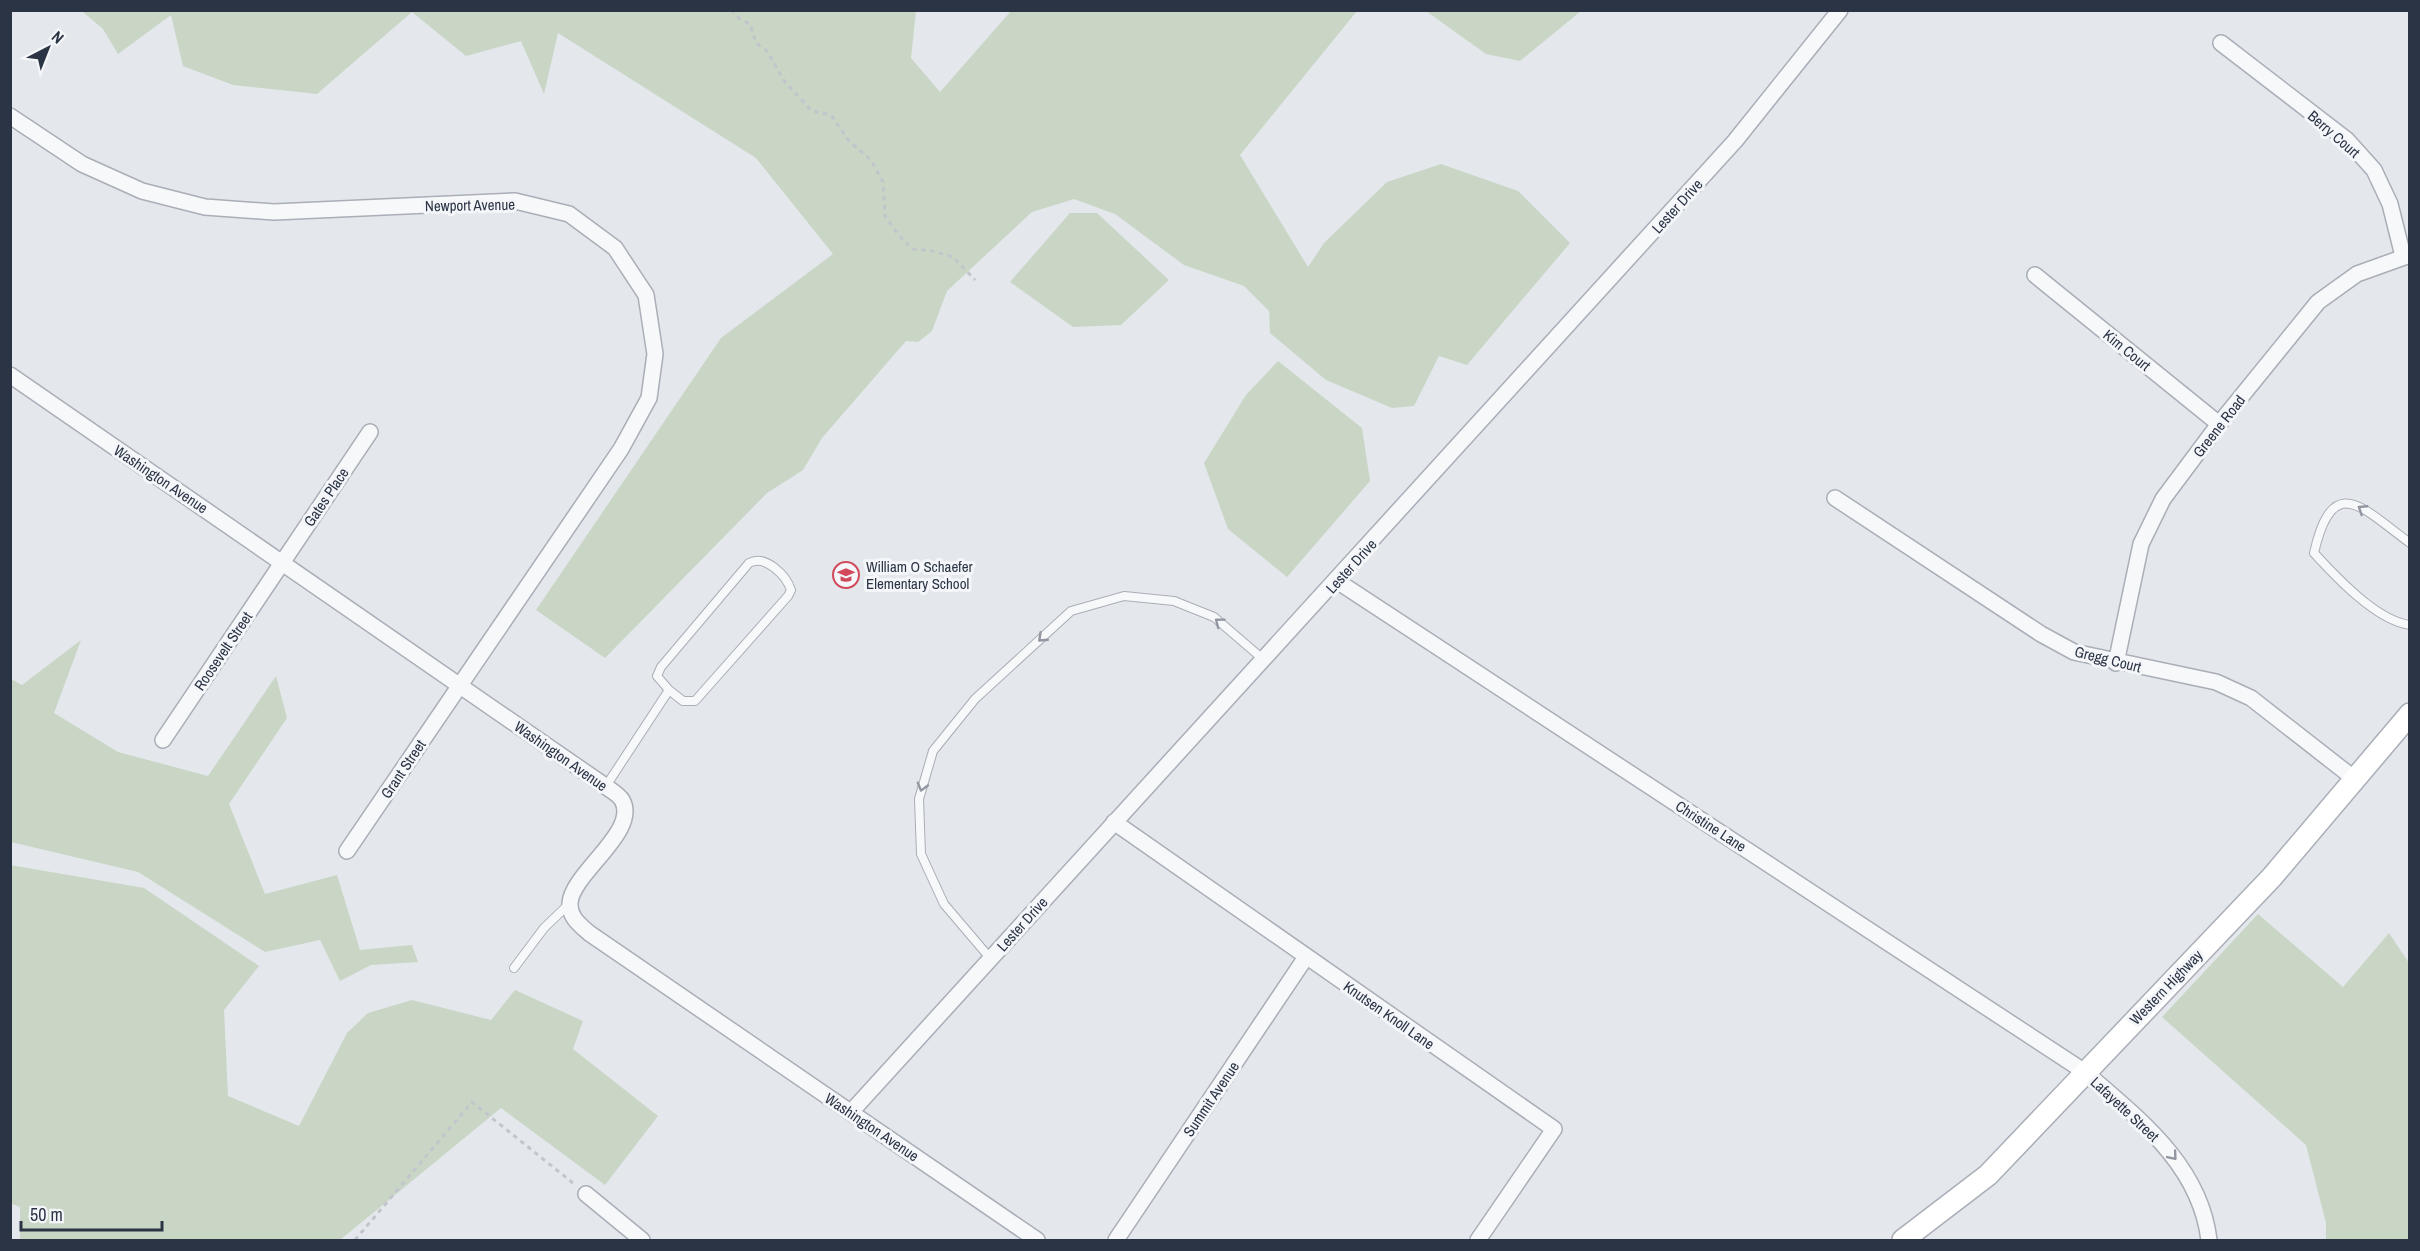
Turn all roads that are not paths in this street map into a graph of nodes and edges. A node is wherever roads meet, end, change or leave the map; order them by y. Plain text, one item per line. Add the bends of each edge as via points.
1 (1840, 10) edge
2 (2221, 44) dead end
3 (10, 116) edge
4 (2406, 256) edge
5 (2035, 275) dead end
6 (10, 375) edge
7 (2219, 424) junction
8 (370, 432) dead end
9 (1835, 498) dead end
10 (2409, 543) edge
11 (282, 562) junction
12 (1337, 580) junction
13 (2409, 625) edge
14 (1264, 660) junction
15 (2116, 663) junction
16 (460, 686) junction
17 (669, 690) junction
18 (2409, 714) edge
19 (163, 740) dead end
20 (2356, 780) junction
21 (606, 786) junction
22 (1114, 822) junction
23 (347, 851) dead end
24 (570, 903) junction
25 (1306, 957) junction
26 (990, 958) junction
27 (514, 968) dead end
28 (2085, 1072) junction
29 (851, 1112) junction
30 (586, 1194) road end
31 (642, 1240) edge
32 (1037, 1240) edge
33 (1116, 1240) edge
34 (1478, 1240) edge
35 (1903, 1240) edge
36 (2209, 1240) edge

1 - 12 street, Lester Drive via 1736,141
2 - 4 street, Berry Court via 2347,140 2374,171 2390,204
3 - 16 street, Newport Avenue via 82,164 142,191 205,207 274,212 515,201 569,214 615,248 646,295 655,354 649,398 621,449
4 - 7 street, Greene Road via 2357,274 2318,302
5 - 7 street, Kim Court
6 - 11 street, Washington Avenue
7 - 15 street, Greene Road via 2163,499 2141,544
8 - 11 street, Gates Place
9 - 15 street, Gregg Court via 2042,634 2074,652
10 -> 13 lane via 2346,501 2336,504 2320,526 2314,553 2336,578 2394,623
11 - 16 street, Washington Avenue
11 - 19 street, Roosevelt Street
12 - 14 street, Lester Drive
12 - 28 street, Christine Lane
14 - 22 street, Lester Drive
14 -> 26 lane via 1214,617 1174,601 1124,596 1071,611 975,699 933,751 919,799 921,854 944,904
15 - 20 street, Gregg Court via 2216,682 2251,698
16 - 21 street, Washington Avenue
16 - 23 street, Grant Street
17 - 17 lane via 657,676 661,667 749,563 755,559 765,561 788,581 788,596 695,701 683,701
17 - 21 lane
18 - 20 street, Western Highway
20 - 28 street, Western Highway via 2272,877
21 - 24 street, Washington Avenue via 622,800 626,814
22 - 25 street, Knutsen Knoll Lane
22 - 26 street, Lester Drive
24 - 27 lane via 544,928
24 - 29 street, Washington Avenue via 574,920 589,933
25 - 33 street, Summit Avenue
25 - 34 street, Knutsen Knoll Lane via 1554,1129
26 - 29 street, Lester Drive
28 - 35 street, Western Highway via 1988,1175
28 -> 36 street, Lafayette Street via 2145,1124 2185,1170 2206,1216
29 - 32 street, Washington Avenue
30 - 31 street

